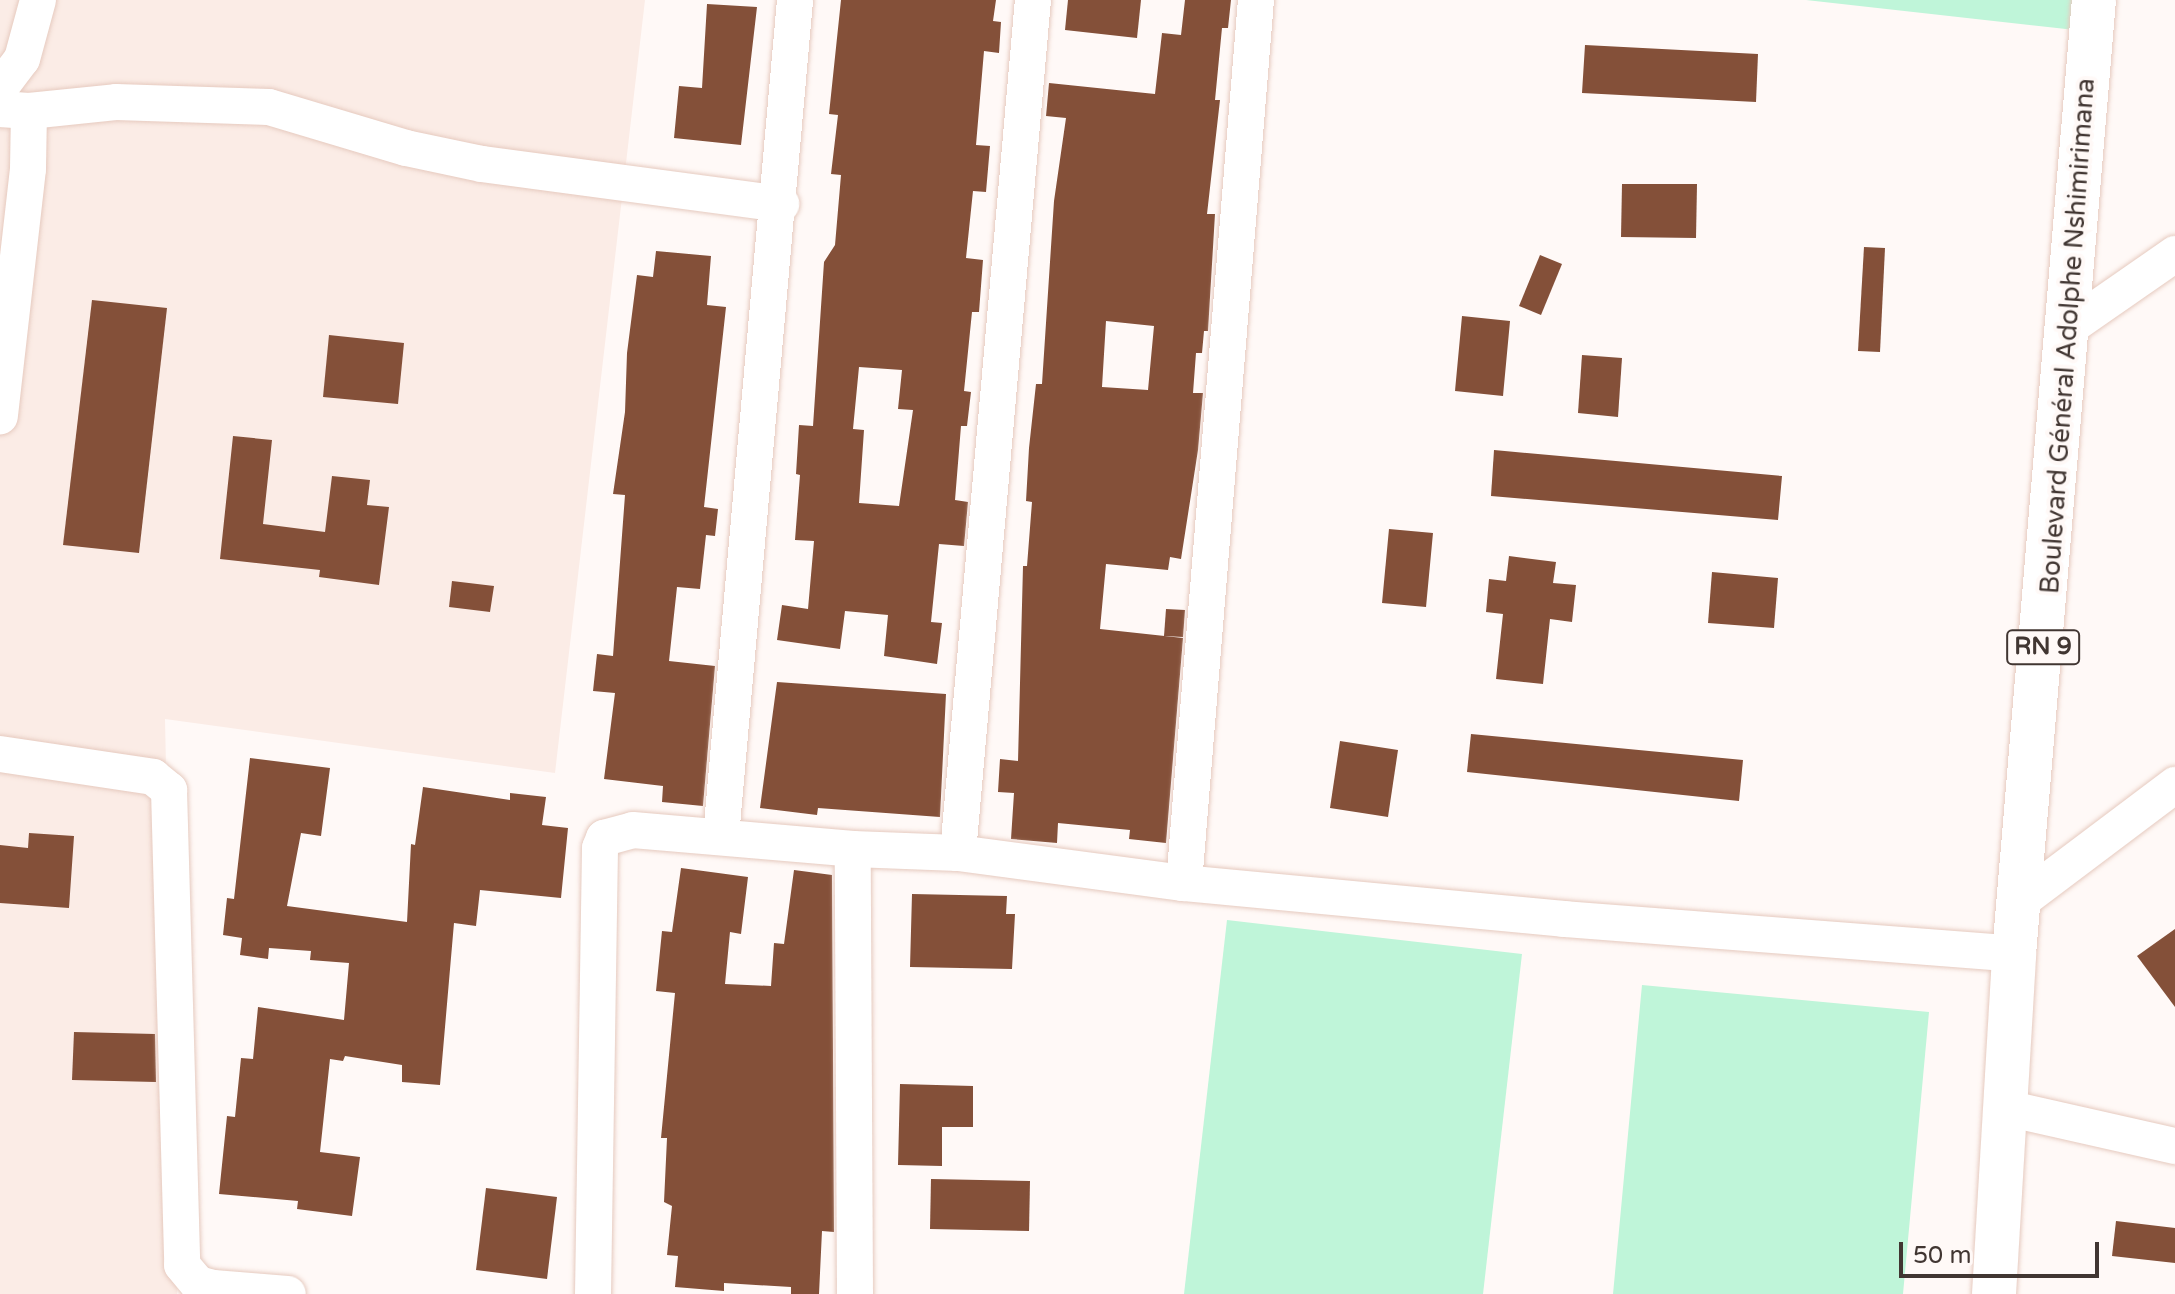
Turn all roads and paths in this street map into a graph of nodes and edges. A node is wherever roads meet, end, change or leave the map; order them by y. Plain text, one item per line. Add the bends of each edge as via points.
1 (38, 0) edge
2 (795, 0) edge
3 (1033, 0) edge
4 (1256, 0) edge
5 (2094, 0) edge
6 (0, 88) edge
7 (14, 110) edge
8 (781, 204) junction
9 (2175, 254) edge
10 (2070, 327) junction
11 (0, 416) edge
12 (0, 754) edge
13 (2175, 785) edge
14 (721, 836) junction
15 (853, 849) junction
16 (958, 853) junction
17 (1184, 883) junction
18 (2021, 901) junction
19 (2014, 954) junction
20 (2006, 1108) junction
21 (2175, 1146) edge
22 (288, 1294) edge
23 (593, 1294) edge
24 (855, 1294) edge
25 (1994, 1294) edge

1 - 6 street via 22,59
2 - 8 street
3 - 16 street
4 - 17 street
5 - 10 main road, Boulevard Général Adolphe Nshimirimana / RN 9
7 - 8 street via 116,102 269,107 482,164
7 - 11 street via 28,169
8 - 14 street
9 - 10 street
10 - 18 main road, Boulevard Général Adolphe Nshimirimana / RN 9
12 - 22 street via 153,777 169,790 182,1265 198,1284
13 - 18 street
14 - 15 street
14 - 23 street via 616,831 600,848
15 - 16 street
15 - 24 street
16 - 17 street
17 - 19 street
18 - 19 main road, Boulevard Général Adolphe Nshimirimana / RN 9
19 - 20 main road, Boulevard Général Adolphe Nshimirimana / RN 9
20 - 21 street
20 - 25 main road, Boulevard Général Adolphe Nshimirimana / RN 9

